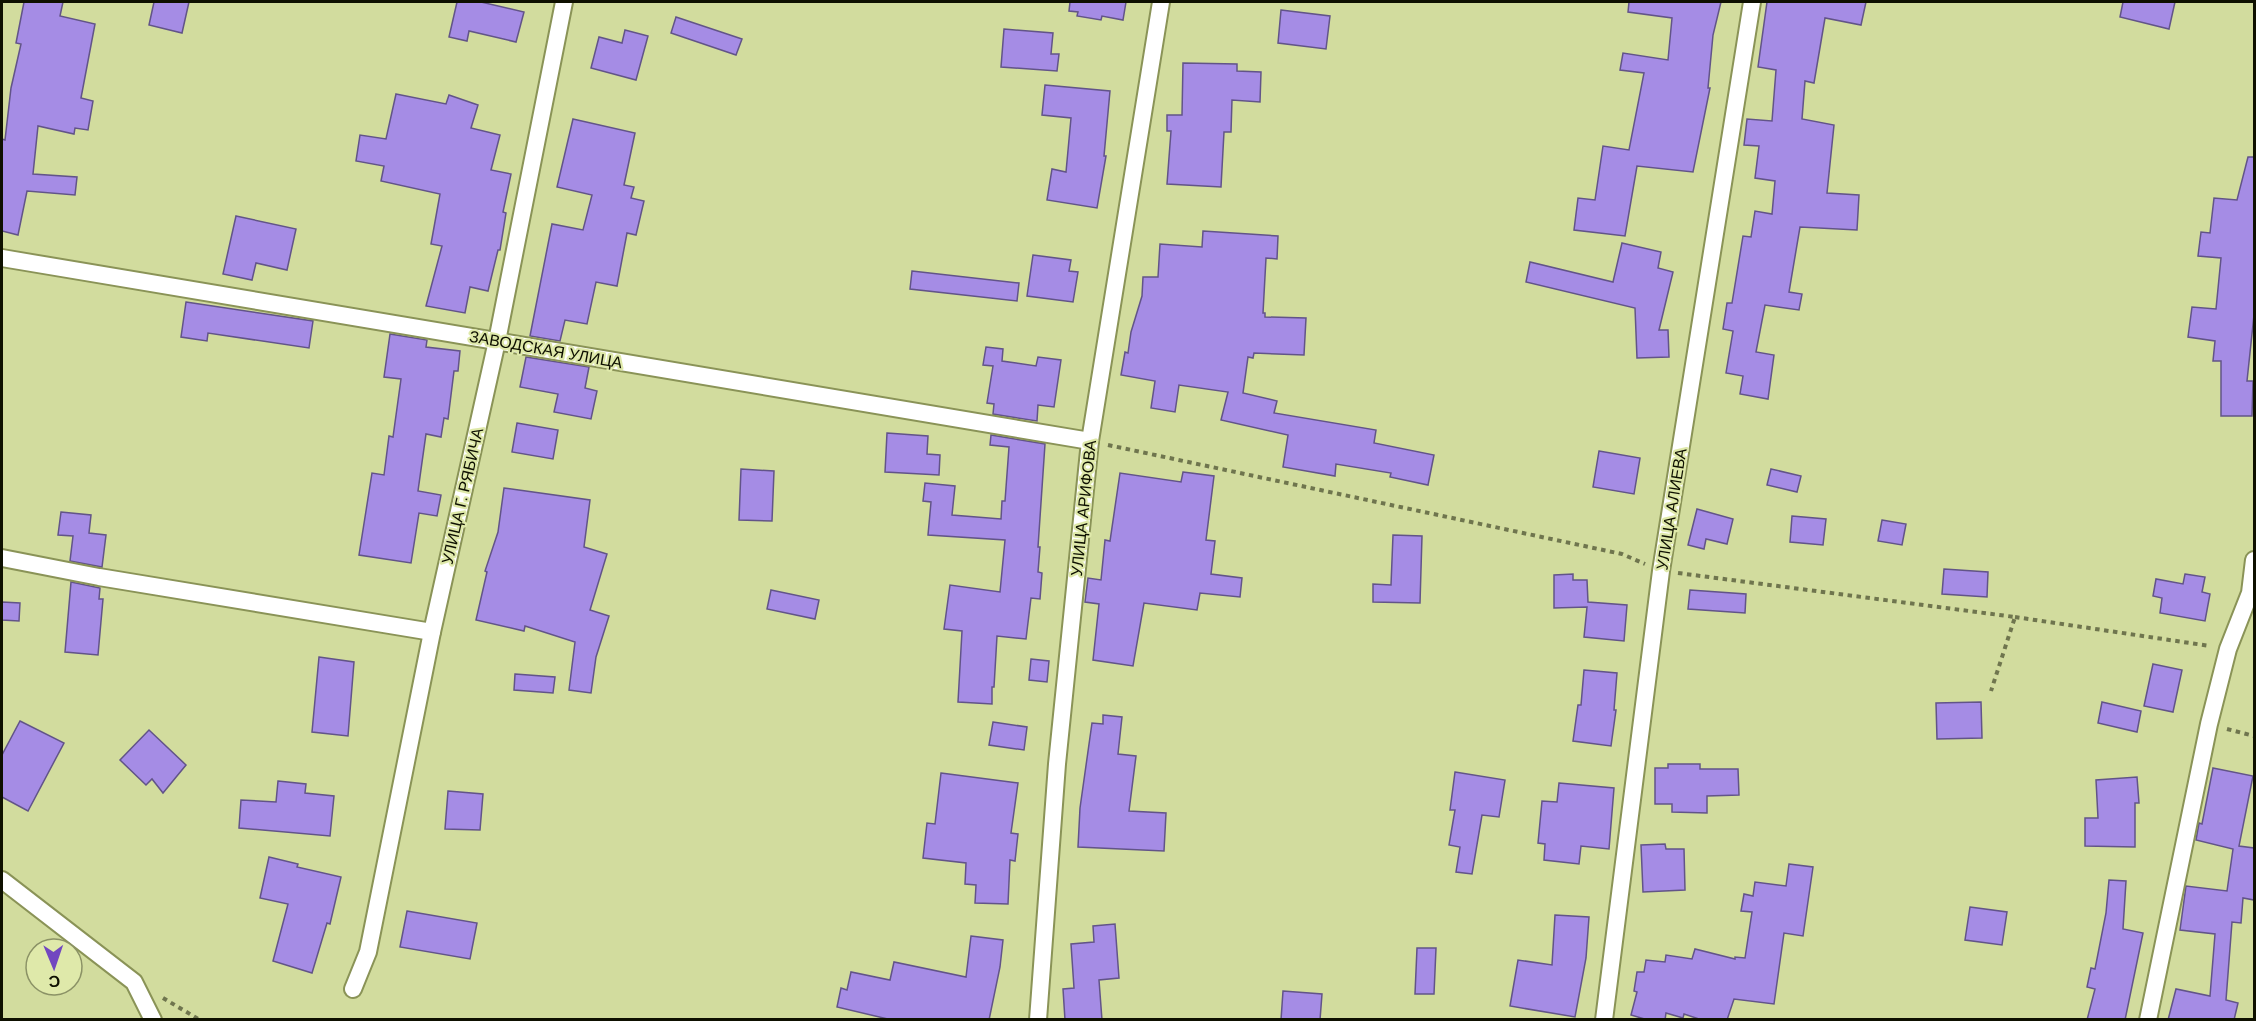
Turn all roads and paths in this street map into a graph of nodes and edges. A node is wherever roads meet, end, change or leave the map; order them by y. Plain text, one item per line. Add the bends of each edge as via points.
1 (564, 2) edge
2 (1161, 2) edge
3 (1752, 2) edge
4 (2, 258) edge
5 (497, 341) junction
6 (1090, 441) junction
7 (2, 558) edge
8 (2254, 560) edge
9 (1661, 571) junction
10 (2015, 617) junction
11 (432, 632) junction
12 (2228, 649) junction
13 (1991, 691) dead end
14 (2209, 724) junction
15 (2254, 736) edge
16 (2, 880) edge
17 (353, 989) dead end
18 (153, 1020) edge
19 (1038, 1020) edge
20 (1604, 1020) edge
21 (2148, 1020) edge

1 - 5 street, УЛИЦА Г. РЯБИЧА
2 - 6 street, УЛИЦА АРИФОВА
3 - 9 street, УЛИЦА АЛИЕВА
4 - 5 street, ЗАВОДСКАЯ УЛИЦА
5 - 6 street, ЗАВОДСКАЯ УЛИЦА
5 - 11 street, УЛИЦА Г. РЯБИЧА
6 - 9 path via 1622,554
6 - 19 street, УЛИЦА АРИФОВА via 1057,764
7 - 11 street
8 - 12 street via 2250,593
9 - 10 path
9 - 20 street, УЛИЦА АЛИЕВА
10 - 12 path
10 - 13 path
11 - 17 street, УЛИЦА Г. РЯБИЧА via 368,952
12 - 14 street
14 - 15 path
14 - 21 street
16 - 18 street via 134,982

